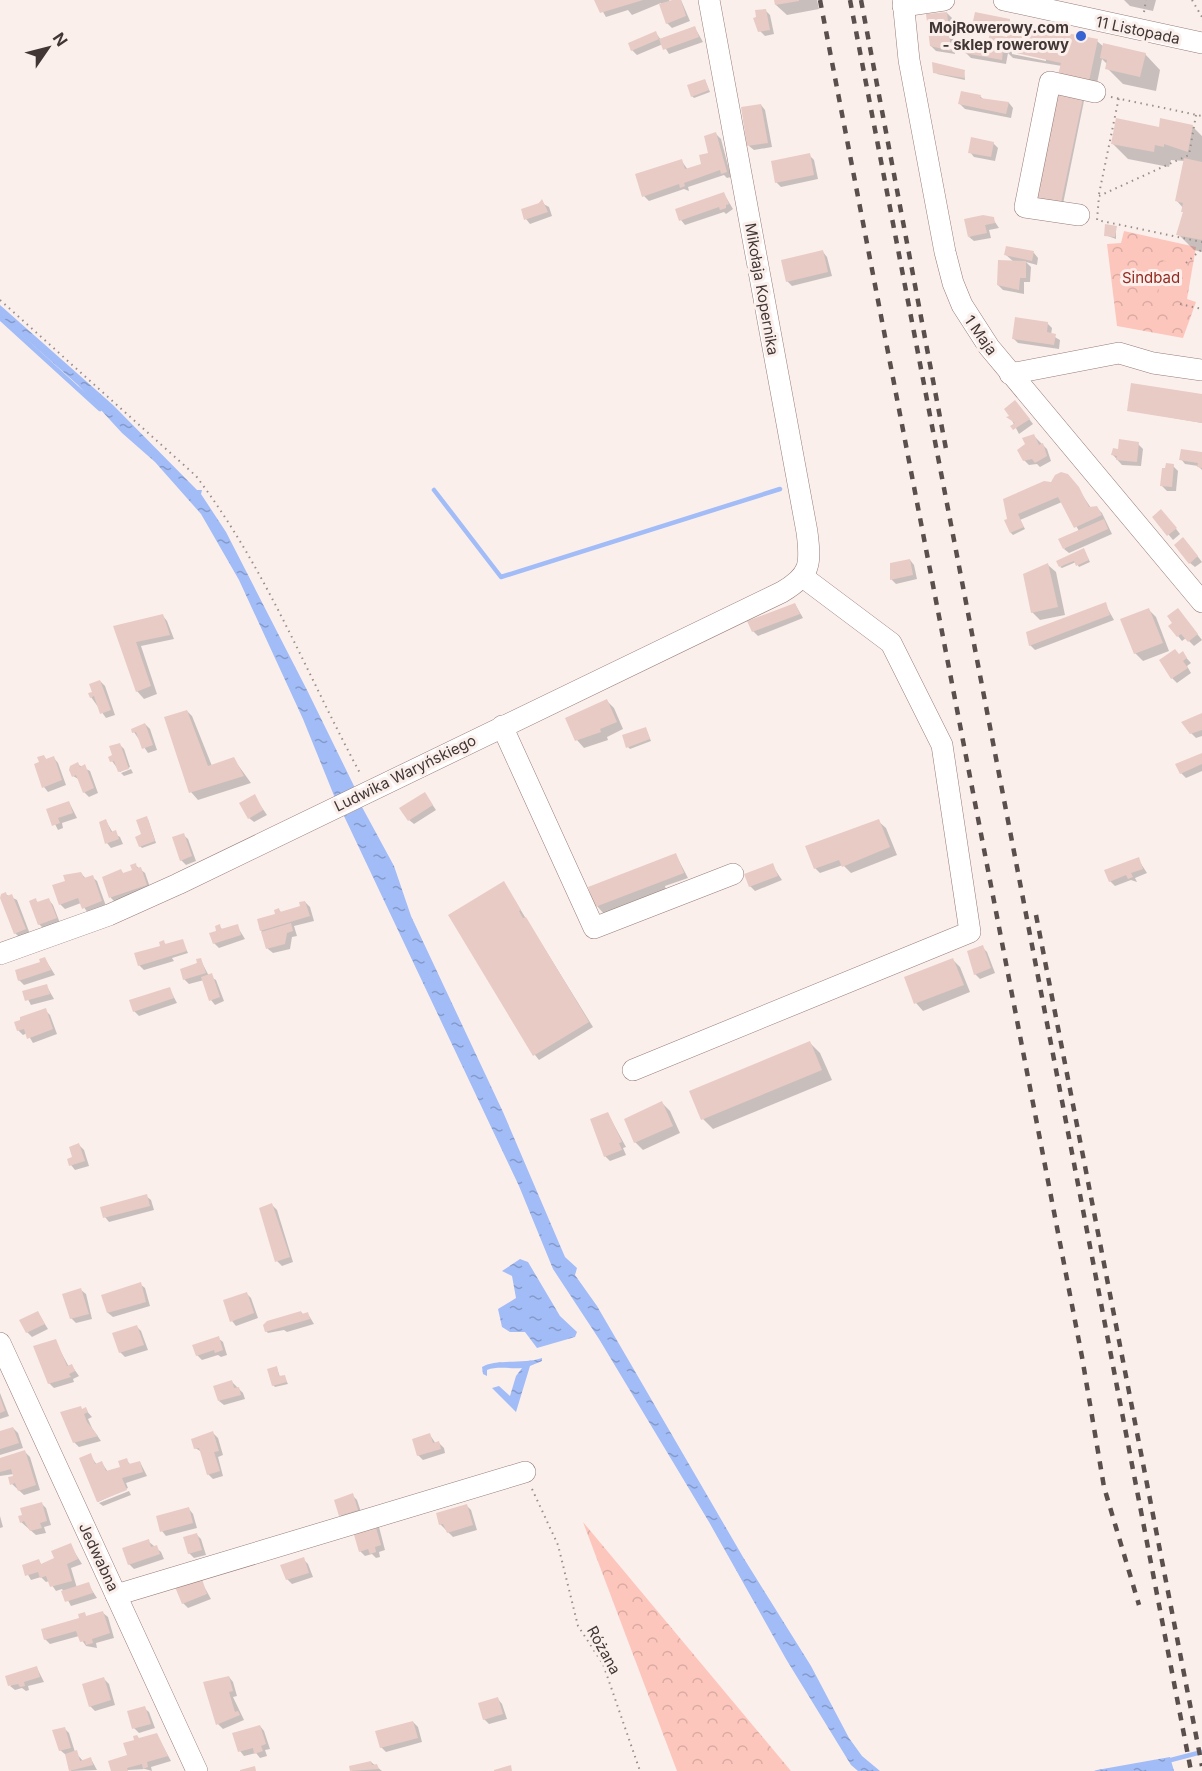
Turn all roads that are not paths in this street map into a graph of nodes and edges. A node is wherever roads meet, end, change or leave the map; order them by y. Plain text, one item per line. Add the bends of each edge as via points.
1 (709, 0) edge
2 (944, 0) edge
3 (1004, 0) edge
4 (903, 3) edge
5 (1202, 43) edge
6 (1098, 95) road end
7 (1079, 216) dead end
8 (1202, 370) edge
9 (1010, 374) junction
10 (803, 577) junction
11 (1202, 602) edge
12 (502, 726) junction
13 (733, 874) dead end
14 (0, 954) edge
15 (633, 1070) dead end
16 (0, 1343) edge
17 (525, 1472) road end
18 (116, 1596) junction
19 (197, 1771) edge

1 - 10 street, Mikołaja Kopernika via 807,532 810,555
2 - 4 street
3 - 5 street, 11 Listopada
4 - 9 street, 1 Maja via 909,60 953,283 967,315
6 - 7 street via 1050,82 1025,207
8 - 9 street via 1119,353
9 - 11 street, 1 Maja
10 - 12 street, Ludwika Waryńskiego via 782,592
10 - 15 street via 891,643 942,745 970,932
12 - 13 street via 594,928
12 - 14 street, Ludwika Waryńskiego via 109,915
16 - 18 street, Jedwabna
17 - 18 street
18 - 19 street, Jedwabna

